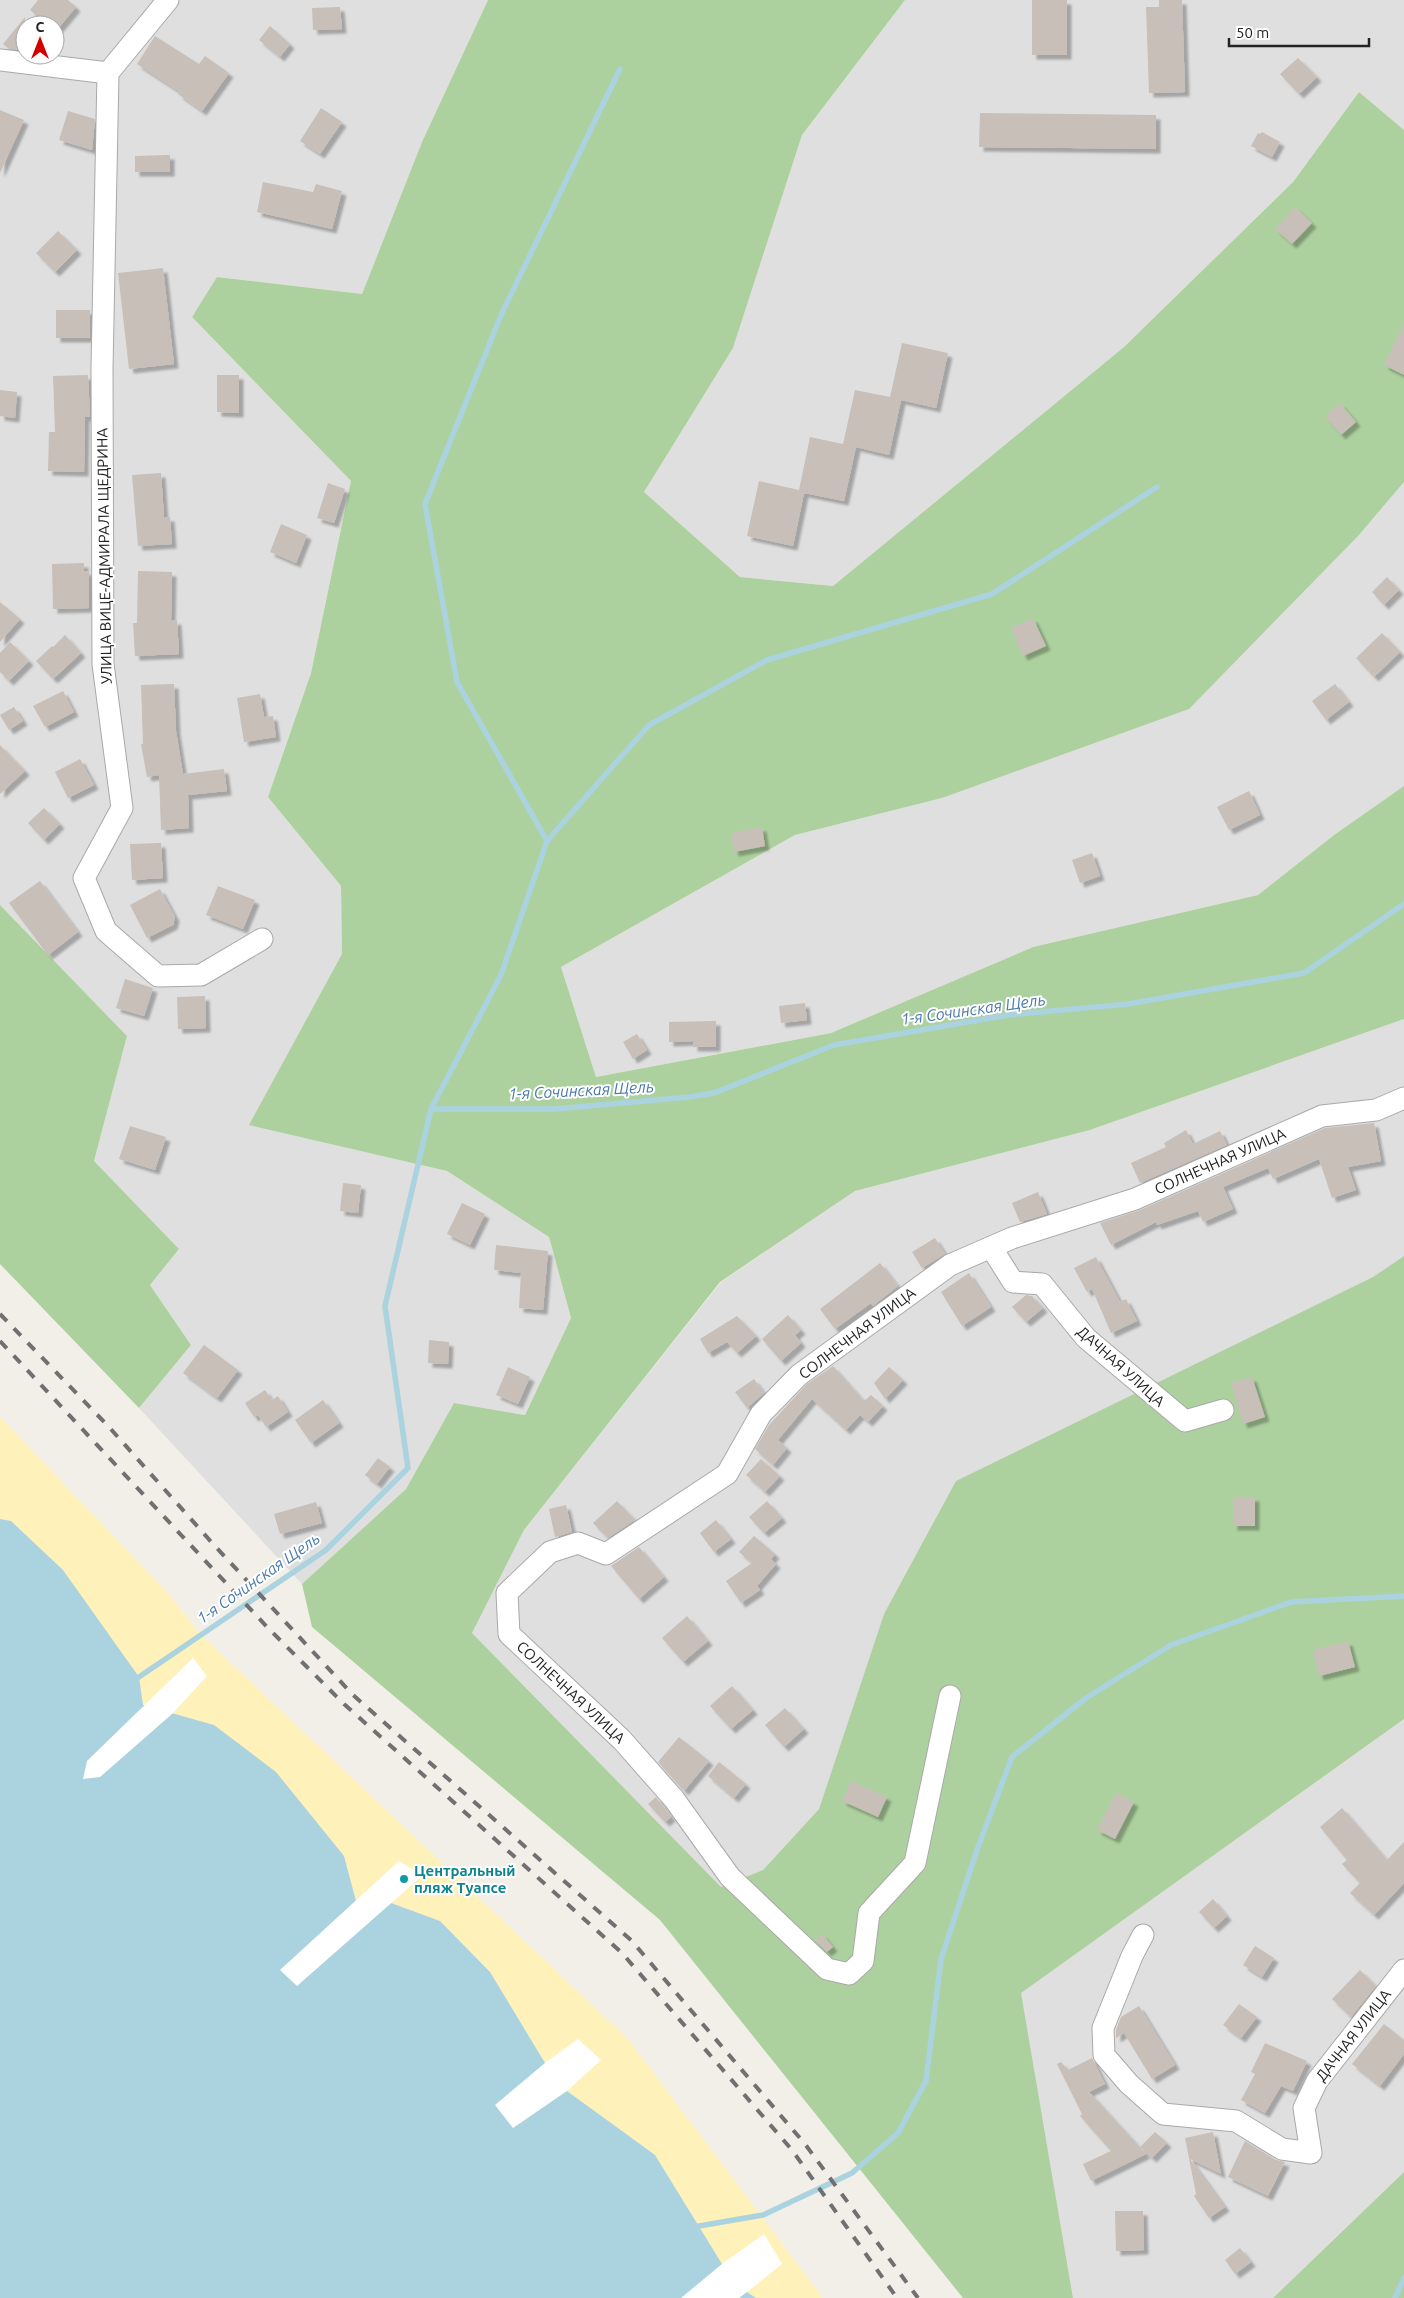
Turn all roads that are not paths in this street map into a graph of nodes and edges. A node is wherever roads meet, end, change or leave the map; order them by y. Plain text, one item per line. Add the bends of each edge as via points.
1 (168, 0) edge
2 (0, 60) edge
3 (108, 73) junction
4 (262, 939) dead end
5 (1404, 1098) edge
6 (991, 1247) junction
7 (1223, 1410) dead end
8 (950, 1696) dead end
9 (1143, 1935) dead end
10 (1404, 1970) edge

1 - 3 street
2 - 3 street
3 - 4 street, УЛИЦА ВИЦЕ-АДМИРАЛА ЩЕДРИНА via 102,368 103,664 122,808 84,878 106,930 158,976 201,975
5 - 6 street, СОЛНЕЧНАЯ УЛИЦА via 1376,1110 1322,1116 1135,1199
6 - 7 street, ДАЧНАЯ УЛИЦА via 1013,1282 1042,1284 1086,1338 1184,1421
6 - 8 street, СОЛНЕЧНАЯ УЛИЦА via 950,1265 799,1375 761,1414 727,1474 606,1554 578,1544 550,1552 507,1593 509,1634 622,1740 674,1799 730,1877 827,1969 849,1974 863,1961 869,1912 915,1863
9 - 10 street, ДАЧНАЯ УЛИЦА via 1103,2028 1104,2054 1129,2084 1162,2114 1236,2121 1282,2149 1311,2153 1304,2108 1316,2081

